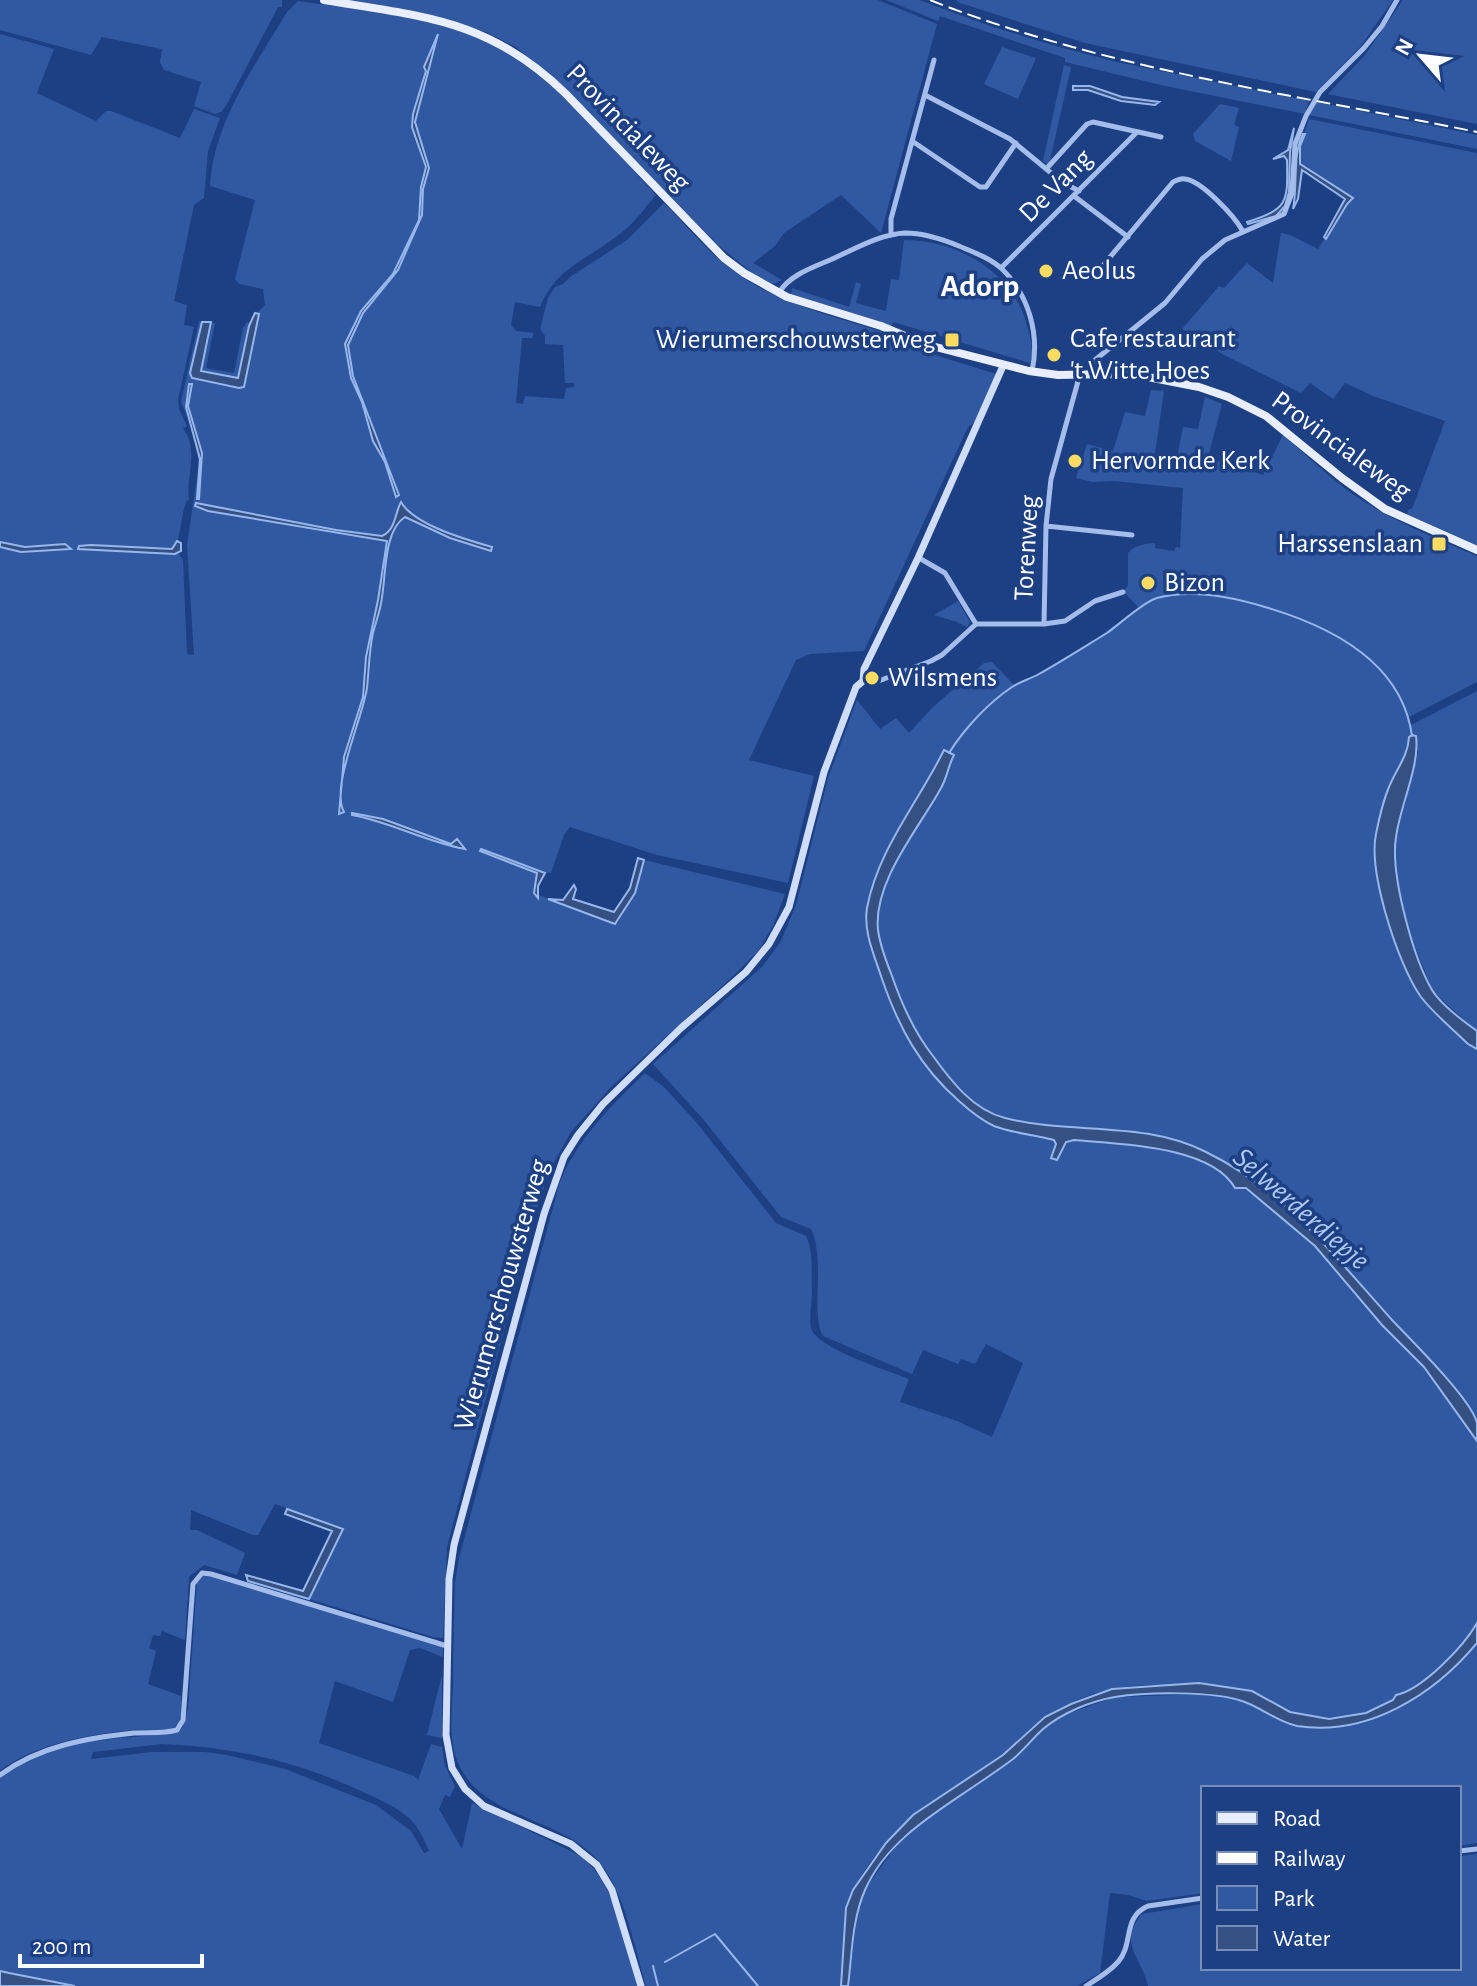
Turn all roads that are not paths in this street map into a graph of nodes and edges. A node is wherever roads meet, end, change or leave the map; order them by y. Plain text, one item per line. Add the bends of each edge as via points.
1 (324, 0) edge
2 (1397, 0) edge
3 (934, 60) dead end
4 (925, 95) junction
5 (1137, 132) junction
6 (1161, 137) dead end
7 (912, 141) junction
8 (1016, 143) junction
9 (1047, 168) junction
10 (1076, 193) junction
11 (1242, 230) junction
12 (891, 235) junction
13 (1128, 237) junction
14 (1001, 268) junction
15 (1100, 269) dead end
16 (779, 293) junction
17 (1003, 366) junction
18 (1031, 372) junction
19 (1080, 374) junction
20 (1090, 374) junction
21 (1046, 526) junction
22 (1132, 535) dead end
23 (1477, 550) edge
24 (918, 558) junction
25 (1123, 592) dead end
26 (976, 624) junction
27 (1044, 624) junction
28 (863, 681) junction
29 (447, 1646) junction
30 (0, 1775) edge
31 (1201, 1898) edge
32 (641, 1986) edge
33 (1086, 1986) edge

1 - 16 main road, Provincialeweg via 451,23 510,48 566,94 724,258
2 - 11 street via 1382,26 1323,88 1306,116 1295,144 1286,211
3 - 4 street
4 - 7 street
4 - 8 street
5 - 6 street, De Vang
5 - 9 street, De Vang via 1087,124
5 - 10 street, De Vang
7 - 8 street via 980,187 986,187
7 - 12 street
8 - 9 street
9 - 10 street
10 - 13 street
10 - 14 street, De Vang
11 - 13 street via 1209,193 1181,178
11 - 20 street via 1202,259 1165,303 1095,360
12 - 14 street via 926,235
12 - 16 street via 812,268
13 - 15 street
14 - 18 street via 1032,323 1037,350
16 - 17 main road, Provincialeweg
17 - 18 main road, Provincialeweg
17 - 24 street, Wierumerschouwsterweg
18 - 19 main road, Provincialeweg
19 - 20 main road, Provincialeweg
19 - 21 street, Torenweg via 1052,474
20 - 23 main road, Provincialeweg via 1159,378 1228,397 1266,416 1385,509
21 - 22 street
21 - 27 street, Torenweg
24 - 26 street via 943,570
24 - 28 street, Wierumerschouwsterweg
25 - 27 street via 1095,601 1065,621
26 - 27 street, Torenweg
26 - 28 street, Torenweg via 931,661 876,682
28 - 29 street, Wierumerschouwsterweg via 827,763 792,898 774,936 746,972 594,1114 559,1169 454,1545
29 - 30 street via 202,1573 193,1584 183,1720 177,1730 49,1749
29 - 32 street, Wierumerschouwsterweg via 446,1735 460,1782 484,1806 571,1844 597,1865 615,1898
31 - 33 street via 1140,1910 1131,1921 1127,1947 1118,1962

